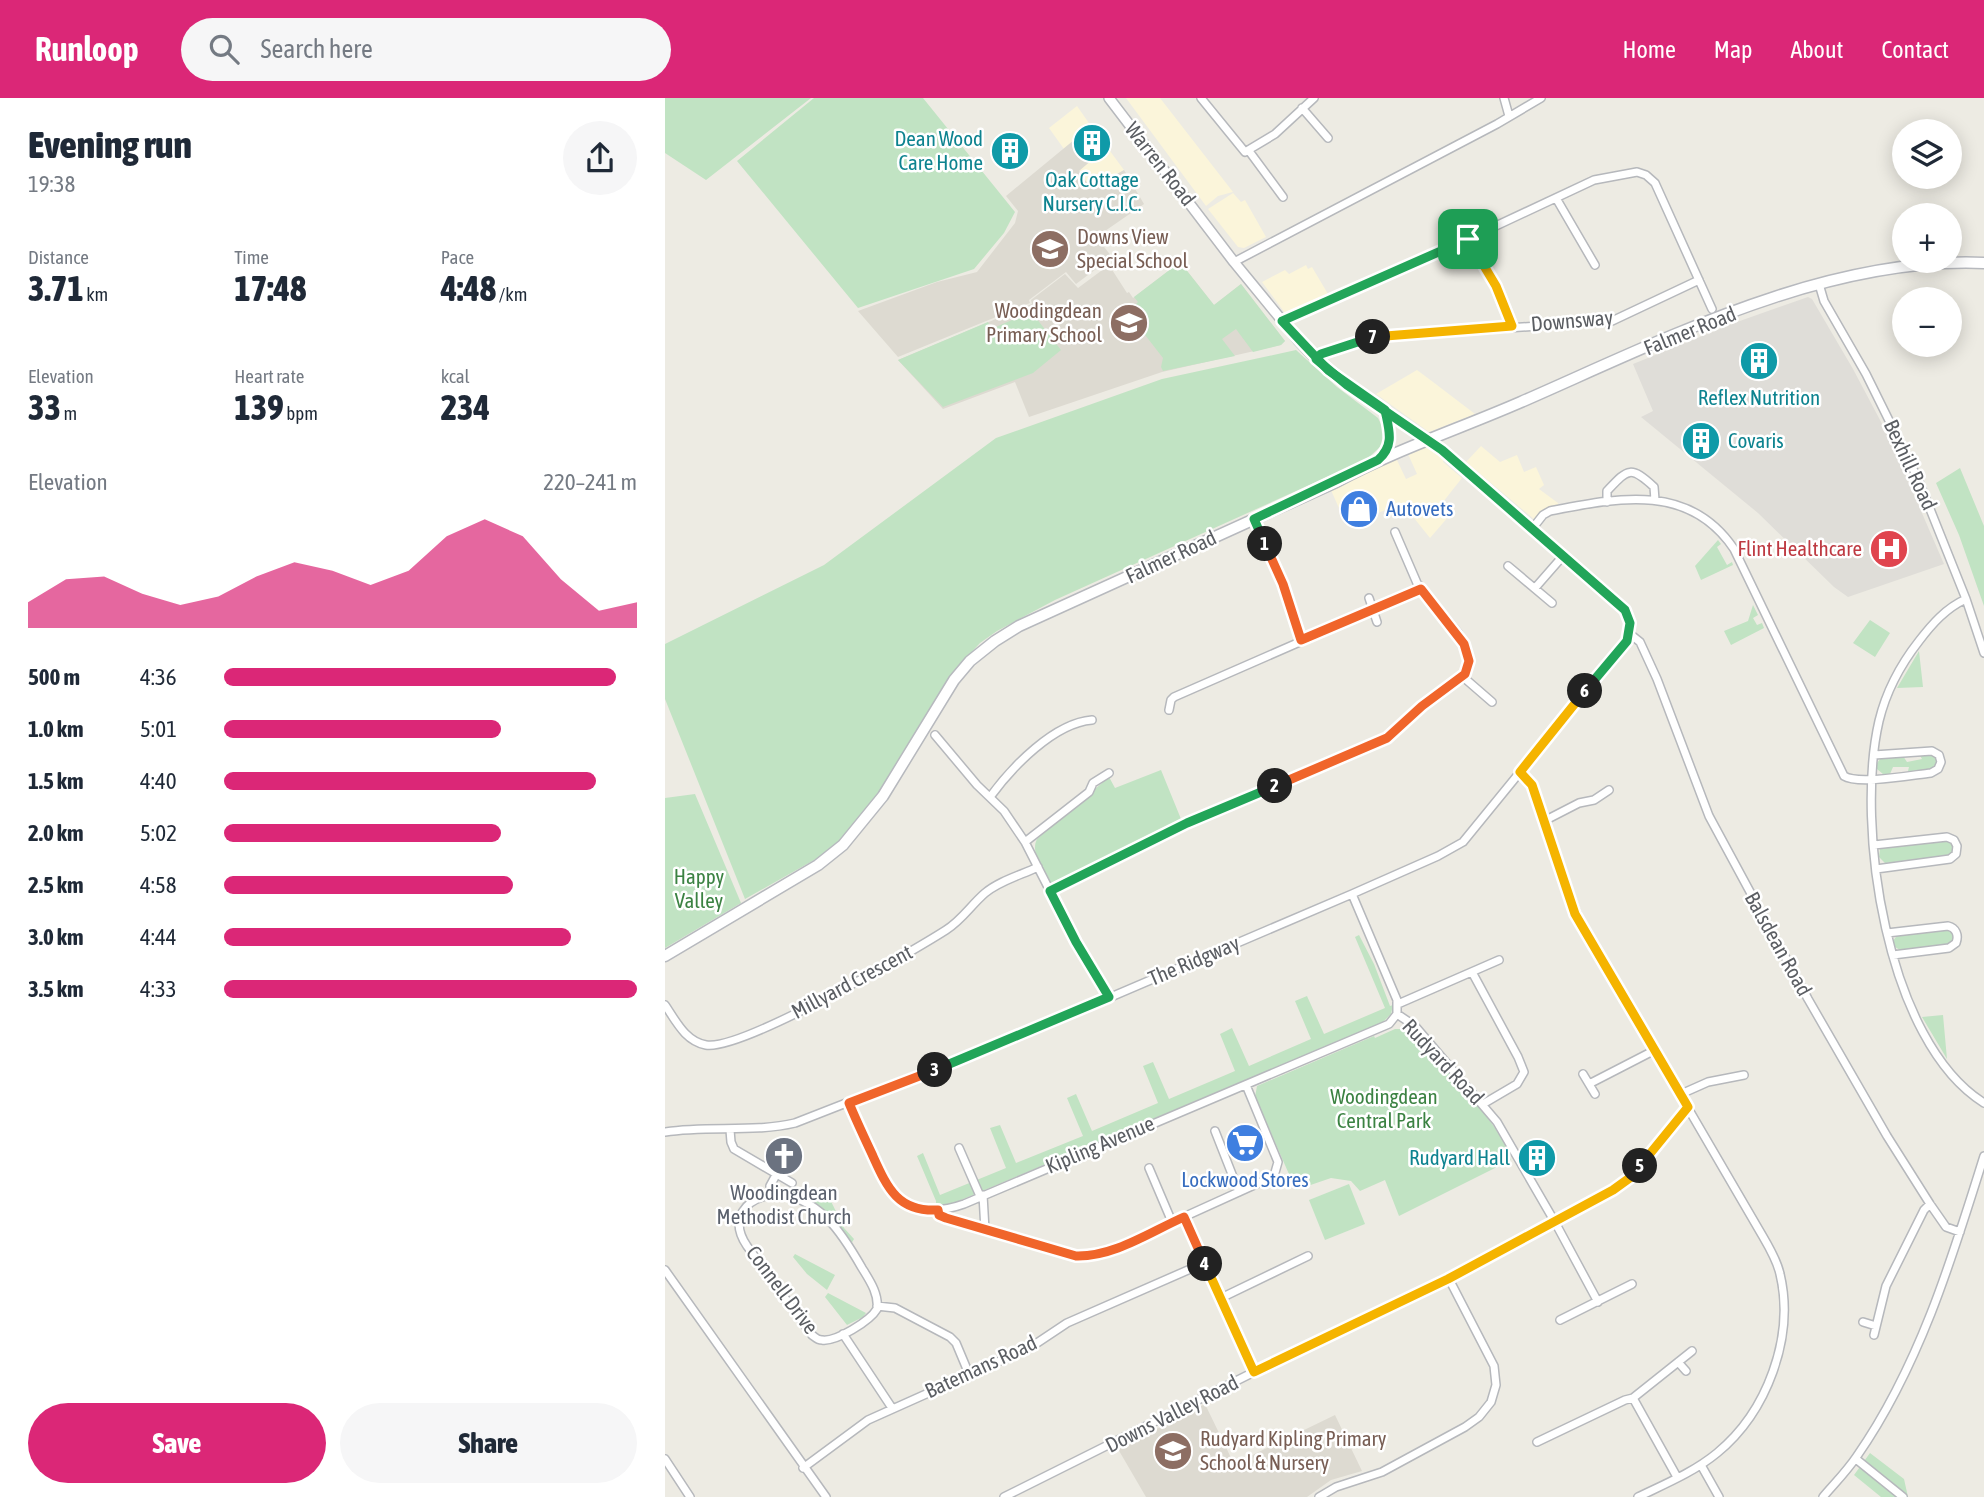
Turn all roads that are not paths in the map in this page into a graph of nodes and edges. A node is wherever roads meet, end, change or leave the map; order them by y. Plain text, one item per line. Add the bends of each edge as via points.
1 (1109, 98) edge
2 (1201, 98) edge
3 (1314, 98) edge
4 (1504, 98) edge
5 (1541, 98) edge
6 (1302, 108) junction
7 (1509, 116) junction
8 (1328, 138) dead end
9 (1249, 150) junction
10 (1283, 197) dead end
11 (1556, 198) junction
12 (1468, 239) junction
13 (1234, 261) junction
14 (1984, 263) edge
15 (1595, 265) dead end
16 (1699, 280) junction
17 (1819, 284) junction
18 (1712, 309) dead end
19 (1282, 321) junction
20 (1512, 326) junction
21 (1316, 359) junction
22 (1385, 410) junction
23 (1430, 441) junction
24 (1378, 460) junction
25 (1655, 499) junction
26 (1607, 502) junction
27 (1254, 519) junction
28 (1532, 529) junction
29 (1395, 532) dead end
30 (1401, 545) junction
31 (1391, 548) dead end
32 (1563, 556) junction
33 (1508, 566) dead end
34 (1535, 588) junction
35 (1421, 589) junction
36 (1369, 598) dead end
37 (1966, 599) junction
38 (1552, 603) dead end
39 (1373, 610) junction
40 (1377, 622) dead end
41 (1630, 634) junction
42 (1301, 640) junction
43 (1984, 653) edge
44 (1462, 676) junction
45 (1493, 702) dead end
46 (1169, 710) dead end
47 (1093, 720) dead end
48 (935, 735) dead end
49 (1874, 755) junction
50 (1520, 772) junction
51 (1109, 773) dead end
52 (1873, 780) junction
53 (1609, 790) dead end
54 (990, 797) junction
55 (1544, 821) junction
56 (1025, 842) junction
57 (1874, 845) junction
58 (1038, 867) junction
59 (1876, 869) junction
60 (1050, 891) junction
61 (1353, 894) junction
62 (1887, 933) junction
63 (1893, 955) junction
64 (665, 956) edge
65 (1499, 960) dead end
66 (1472, 972) junction
67 (1109, 997) junction
68 (1398, 1004) junction
69 (665, 1005) edge
70 (1397, 1014) junction
71 (1655, 1050) junction
72 (1583, 1074) dead end
73 (1737, 1074) dead end
74 (1589, 1084) junction
75 (1246, 1085) junction
76 (1595, 1094) dead end
77 (1681, 1094) junction
78 (849, 1103) junction
79 (1984, 1103) edge
80 (1483, 1104) junction
81 (1688, 1107) junction
82 (730, 1130) junction
83 (665, 1132) edge
84 (1227, 1135) dead end
85 (959, 1149) dead end
86 (1984, 1156) edge
87 (1149, 1168) dead end
88 (776, 1175) junction
89 (792, 1183) dead end
90 (770, 1186) dead end
91 (1239, 1192) junction
92 (981, 1196) junction
93 (1930, 1204) junction
94 (938, 1210) junction
95 (1184, 1217) junction
96 (1554, 1221) junction
97 (1172, 1222) junction
98 (985, 1230) junction
99 (1961, 1232) junction
100 (1292, 1253) dead end
101 (1308, 1256) dead end
102 (1296, 1262) junction
103 (1204, 1263) junction
104 (665, 1270) edge
105 (1448, 1279) junction
106 (1632, 1284) dead end
107 (1221, 1298) junction
108 (1598, 1302) junction
109 (877, 1306) junction
110 (1560, 1320) dead end
111 (1863, 1322) dead end
112 (843, 1334) junction
113 (1692, 1350) dead end
114 (1678, 1362) junction
115 (1686, 1371) dead end
116 (1254, 1372) junction
117 (969, 1374) junction
118 (1633, 1398) junction
119 (892, 1408) junction
120 (1537, 1442) dead end
121 (665, 1459) edge
122 (1856, 1459) junction
123 (1701, 1465) junction
124 (803, 1468) junction
125 (1677, 1478) junction
126 (690, 1497) edge
127 (826, 1497) edge
128 (1004, 1497) edge
129 (1319, 1497) edge
130 (1638, 1497) edge
131 (1719, 1497) edge
132 (1823, 1497) edge
133 (1903, 1497) edge

1 - 13 street, Warren Road
2 - 9 street via 1242,151
3 - 6 street
4 - 7 street
5 - 7 street
6 - 8 street
6 - 9 street via 1275,134
7 - 13 street
9 - 10 street
11 - 12 street
11 - 15 street
11 - 16 street via 1599,178 1646,175 1657,187
12 - 19 street
12 - 20 street via 1496,286
13 - 19 street, Warren Road
14 - 17 main road, Falmer Road via 1889,267
16 - 18 street
16 - 20 street, Downsway via 1612,321
17 - 23 main road, Falmer Road via 1682,333
17 - 37 street, Bexhill Road via 1904,449
19 - 21 street, Warren Road
20 - 21 street, Downsway via 1373,337
21 - 22 street, Warren Road
22 - 23 street, Warren Road
22 - 24 street via 1390,440
23 - 24 main road, Falmer Road
23 - 28 street, Balsdean Road
24 - 27 main road, Falmer Road
25 - 26 street
25 - 26 street via 1654,487 1629,471 1607,491
25 - 52 street via 1693,512 1728,541 1843,774 1851,780
26 - 28 street via 1548,512
27 - 42 street
27 - 64 main road, Falmer Road via 1031,620 995,641 954,680 884,796 843,845 807,872
28 - 32 street, Balsdean Road
29 - 30 street
30 - 31 street
30 - 35 street
32 - 34 street
32 - 41 street, Balsdean Road via 1621,605
33 - 34 street
34 - 38 street
35 - 39 street
35 - 44 street via 1467,649 1469,663
36 - 39 street
37 - 43 street, Bexhill Road
37 - 49 street via 1937,620 1899,671 1879,720
39 - 40 street
39 - 42 street
41 - 50 street, The Ridgway
41 - 93 street, Balsdean Road via 1640,642 1657,679 1715,828 1838,1054
42 - 46 street via 1174,697
44 - 45 street
44 - 60 street via 1387,738 1187,823
47 - 54 street via 1038,746
48 - 54 street
49 - 52 street
49 - 52 street via 1931,751 1939,755 1941,763 1933,773
50 - 55 street via 1532,785
50 - 61 street, The Ridgway via 1463,842
51 - 56 street via 1090,779 1089,792
52 - 57 street
53 - 55 street
54 - 56 street
55 - 71 street via 1575,914
56 - 58 street
57 - 59 street
57 - 59 street via 1948,838 1958,848 1949,859
58 - 60 street
58 - 69 street, Millyard Crescent via 985,893 961,920 924,943 816,1004 731,1041 712,1045 693,1040
59 - 62 street
60 - 67 street
61 - 67 street, The Ridgway
61 - 68 street, Rudyard Road
62 - 63 street
62 - 63 street via 1948,926 1957,935 1949,948
63 - 79 street via 1927,1040 1946,1068
65 - 66 street
66 - 68 street
66 - 80 street via 1524,1072 1517,1084
67 - 78 street, The Ridgway
68 - 70 street, Rudyard Road
70 - 75 street, Kipling Avenue via 1386,1026
70 - 80 street, Rudyard Road via 1415,1026
71 - 74 street
71 - 77 street
72 - 74 street
73 - 77 street
74 - 76 street
75 - 91 street via 1278,1167 1272,1177
75 - 92 street, Kipling Avenue
77 - 81 street
78 - 82 street, The Ridgway via 781,1126
78 - 94 street, Kipling Avenue via 890,1191 913,1207
80 - 96 street, Rudyard Road
81 - 96 street, Downs Valley Road via 1631,1177
81 - 123 street via 1772,1254 1783,1297 1780,1345 1762,1398 1729,1443
82 - 83 street, The Ridgway
82 - 88 street via 734,1149
84 - 91 street via 1216,1135
85 - 92 street
86 - 99 street
87 - 97 street
88 - 89 street
88 - 90 street
91 - 95 street
92 - 94 street, Kipling Avenue
92 - 98 street
93 - 99 street, Balsdean Road via 1946,1227
93 - 111 street via 1886,1286 1875,1331
94 - 98 street via 939,1215
95 - 97 street
95 - 103 street
96 - 105 street, Downs Valley Road
96 - 108 street, Rudyard Road
97 - 98 street via 1111,1250 1082,1256
99 - 122 street via 1900,1384
100 - 102 street
101 - 102 street
102 - 107 street
103 - 107 street
103 - 117 street, Batemans Road via 1067,1323 1031,1347
104 - 124 street
105 - 116 street, Downs Valley Road
105 - 129 street via 1494,1366 1496,1385 1490,1402 1465,1427 1382,1472
106 - 108 street
107 - 116 street
108 - 110 street
109 - 112 street, Connell Drive via 867,1321
109 - 112 street, Connell Drive via 870,1281 829,1219 783,1195 752,1202 738,1223 747,1246 812,1335 822,1340
109 - 117 street via 895,1308 950,1337
112 - 119 street
113 - 114 street
114 - 115 street
114 - 118 street
116 - 128 street, Downs Valley Road
117 - 119 street, Batemans Road
118 - 120 street
118 - 125 street
119 - 124 street, Batemans Road via 867,1420
121 - 126 street
122 - 132 street
122 - 133 street
123 - 125 street
123 - 131 street
124 - 127 street
125 - 130 street

